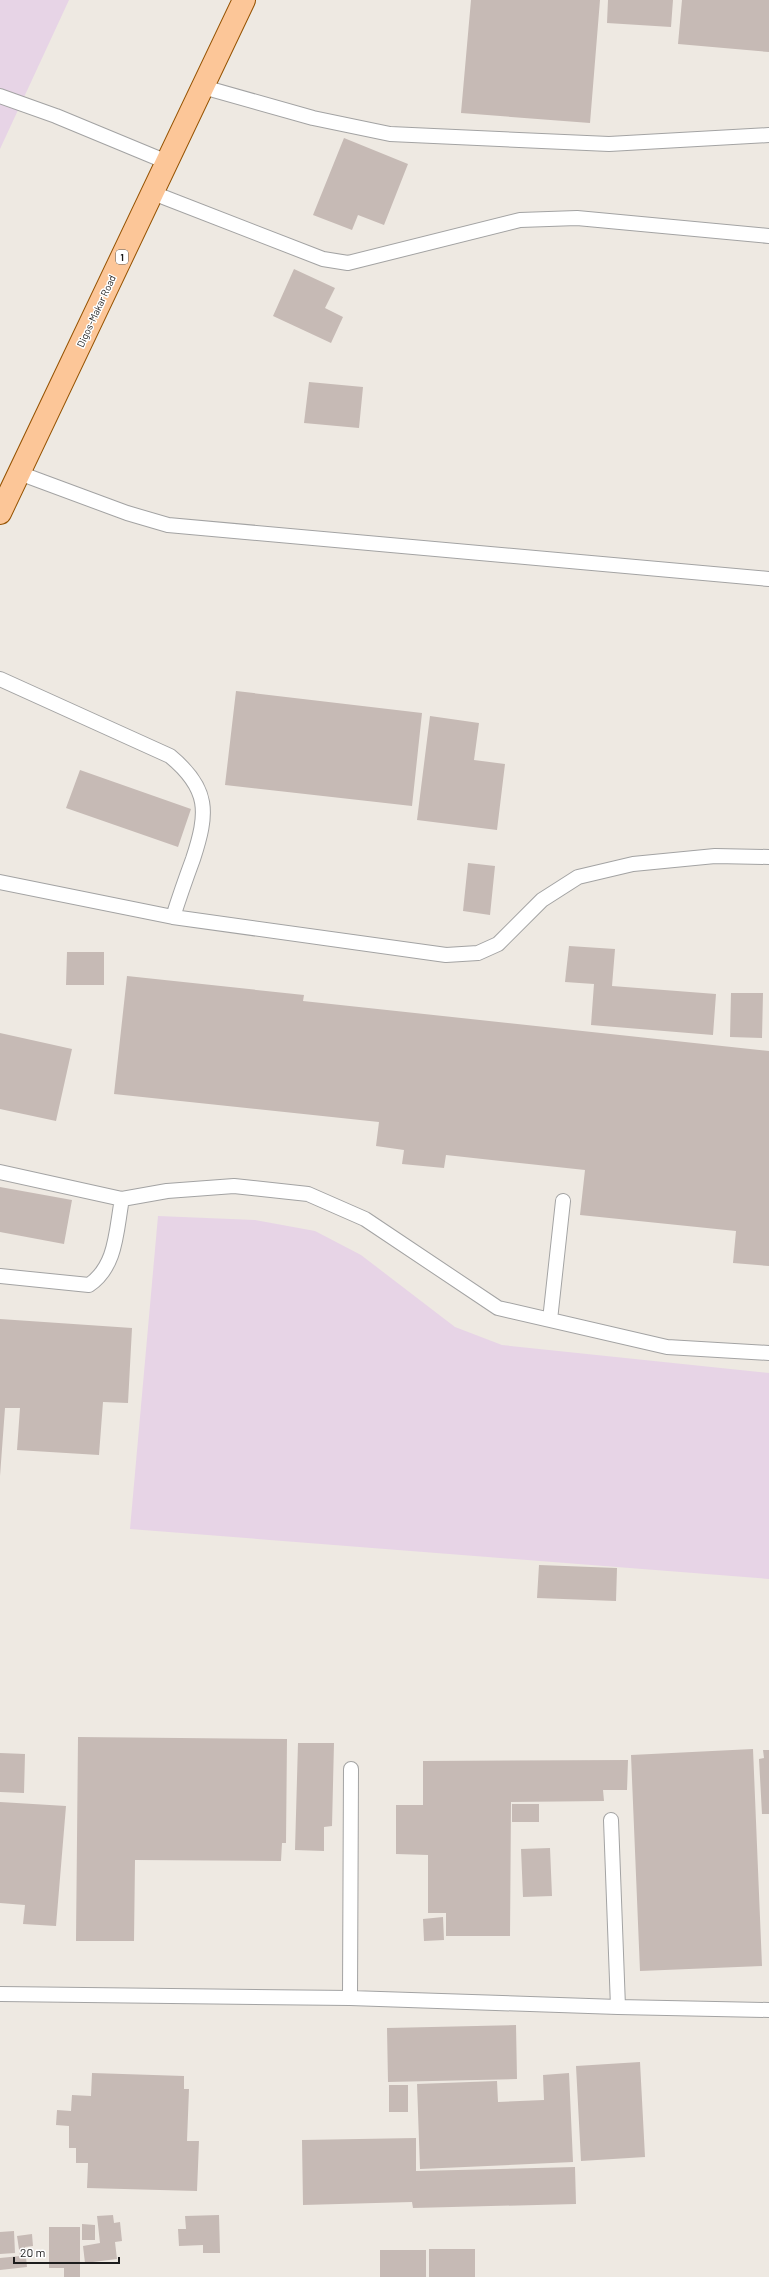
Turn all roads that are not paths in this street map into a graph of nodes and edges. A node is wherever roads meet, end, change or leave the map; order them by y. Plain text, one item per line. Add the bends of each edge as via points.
1 (244, 0) edge
2 (203, 87) junction
3 (0, 96) edge
4 (769, 135) edge
5 (167, 162) junction
6 (153, 193) junction
7 (769, 236) edge
8 (19, 473) junction
9 (0, 513) edge
10 (769, 579) edge
11 (0, 679) edge
12 (769, 857) edge
13 (0, 882) edge
14 (172, 917) junction
15 (0, 1172) edge
16 (122, 1199) junction
17 (563, 1201) dead end
18 (0, 1276) edge
19 (550, 1320) junction
20 (769, 1353) edge
21 (351, 1768) dead end
22 (611, 1820) dead end
23 (0, 1994) edge
24 (350, 1998) junction
25 (618, 2007) junction
26 (769, 2010) edge

1 - 2 main road, Digos-Makar Road / 1
2 - 4 lane via 313,118 390,134 609,144
2 - 5 main road, Digos-Makar Road / 1
3 - 5 lane
5 - 6 main road, Digos-Makar Road / 1
6 - 7 lane via 323,259 348,263 520,220 577,218
6 - 8 main road, Digos-Makar Road / 1
8 - 9 main road, Digos-Makar Road / 1
8 - 10 lane via 127,513 168,524
11 - 14 lane via 170,756 193,780 204,811 202,831
12 - 14 lane via 715,856 633,864 578,877 542,900 498,944 478,953 463,955 438,954
13 - 14 lane
15 - 16 lane
16 - 18 lane via 110,1261 101,1277 89,1285
16 - 19 lane via 167,1191 234,1186 308,1194 365,1219 498,1308
17 - 19 lane
19 - 20 lane via 667,1347
21 - 24 lane
22 - 25 lane
23 - 24 lane
24 - 25 lane
25 - 26 lane

